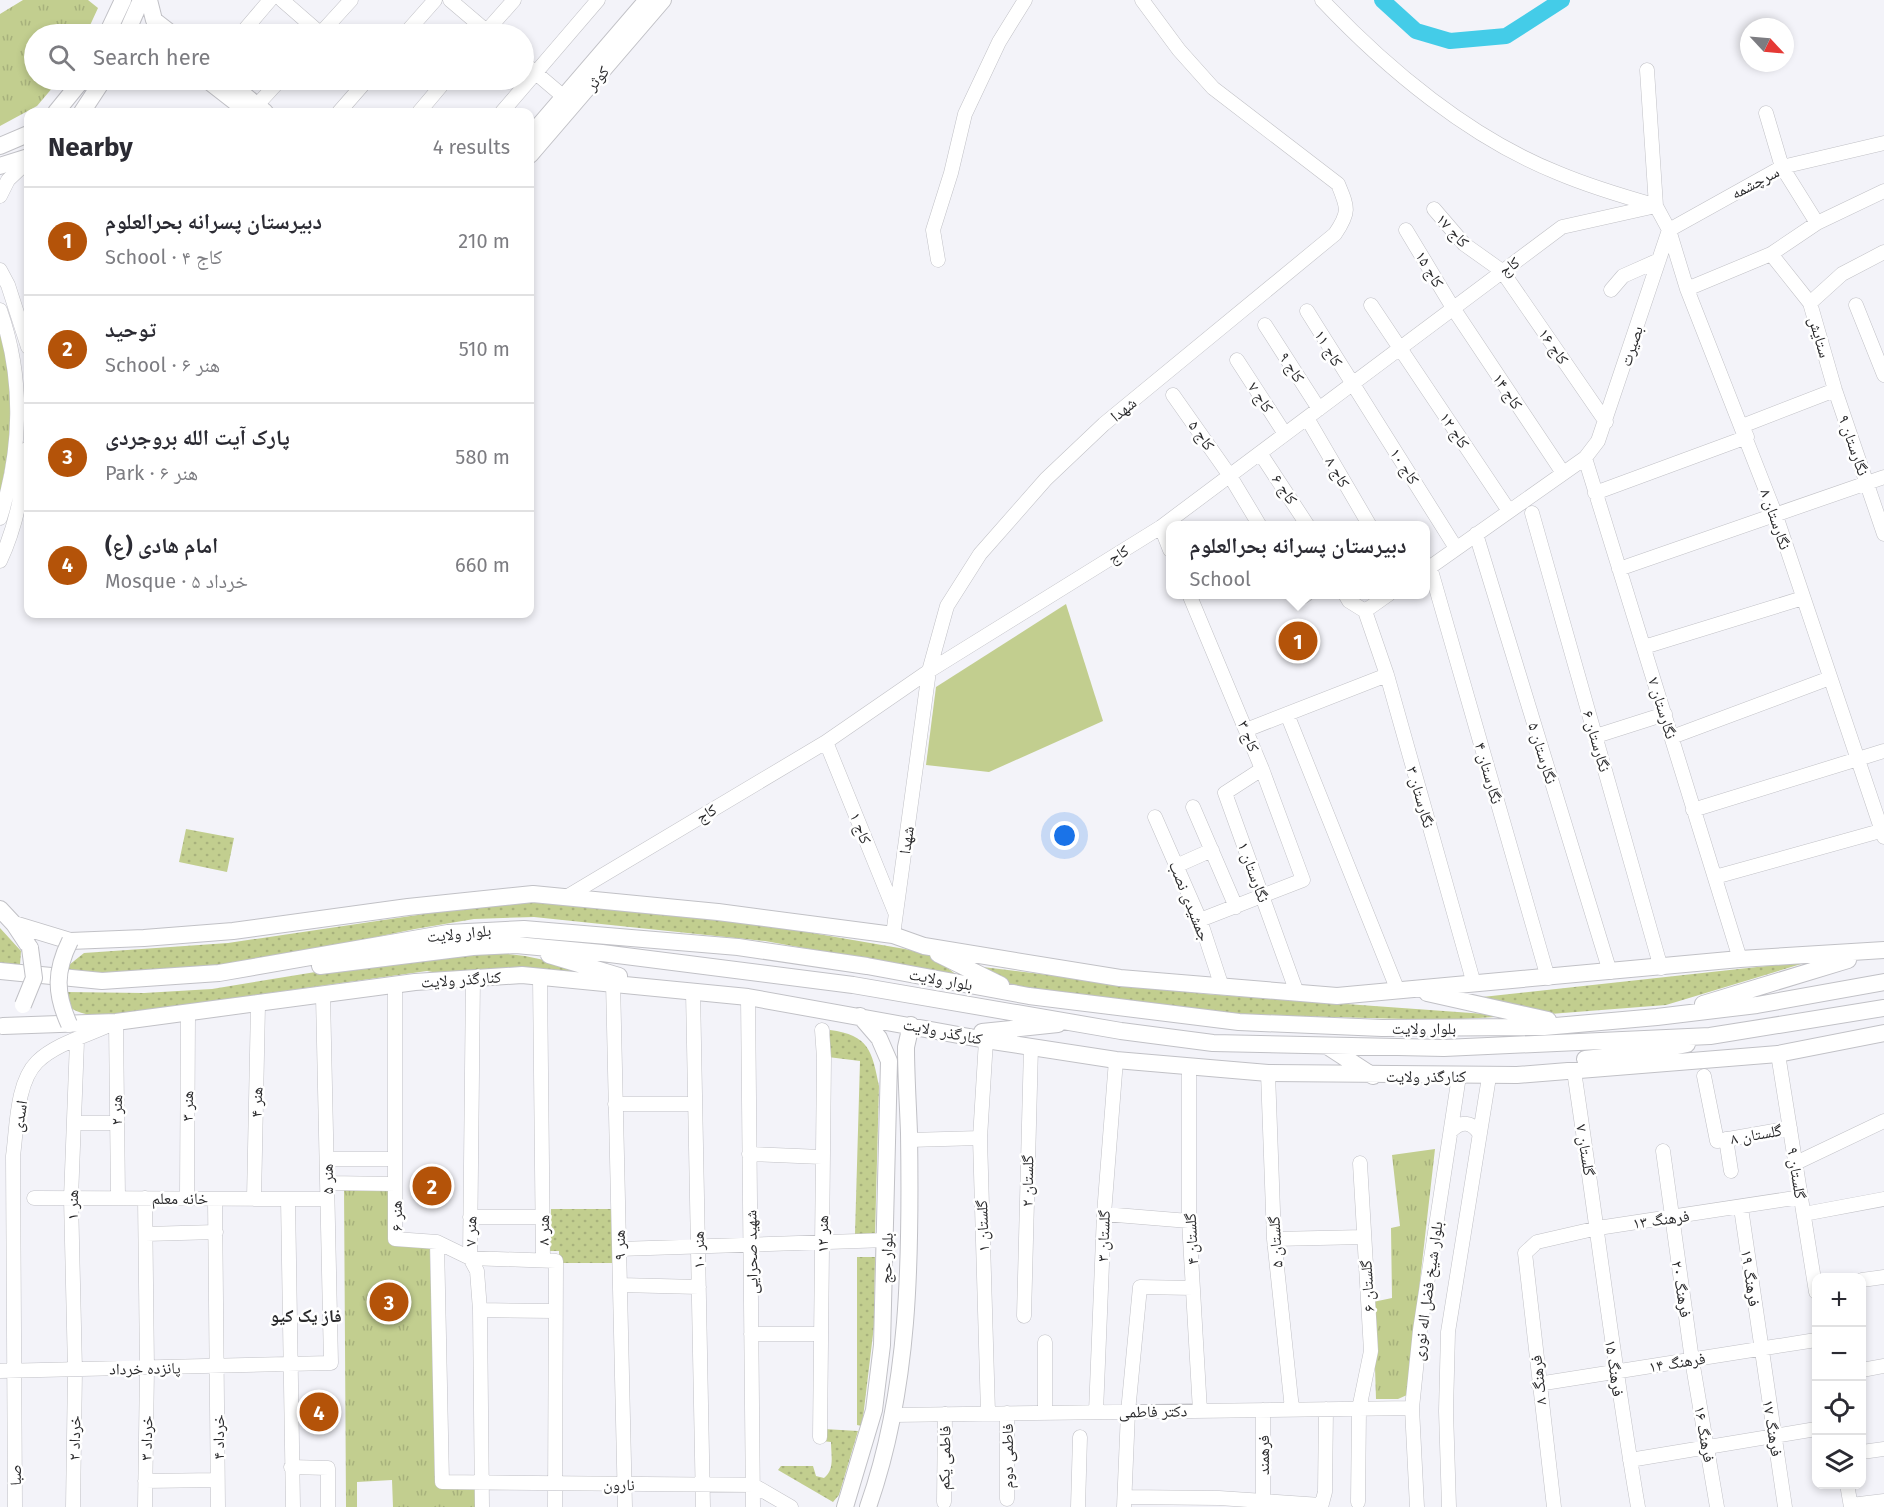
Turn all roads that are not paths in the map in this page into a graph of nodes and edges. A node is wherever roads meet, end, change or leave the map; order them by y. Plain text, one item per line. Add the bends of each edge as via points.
1 (109, 0) edge
2 (123, 0) edge
3 (141, 0) edge
4 (149, 0) edge
5 (270, 0) edge
6 (282, 0) edge
7 (351, 0) edge
8 (435, 0) edge
9 (450, 0) edge
10 (514, 0) edge
11 (598, 0) edge
12 (647, 0) edge
13 (663, 0) edge
14 (1025, 0) edge
15 (1142, 0) edge
16 (1322, 0) edge
17 (115, 17) junction
18 (112, 24) edge
19 (130, 24) edge
20 (159, 24) edge
21 (250, 24) edge
22 (309, 24) edge
23 (329, 24) edge
24 (414, 24) edge
25 (476, 24) edge
26 (495, 24) edge
27 (1647, 70) dead end
28 (536, 74) joint
29 (74, 90) edge
30 (96, 90) edge
31 (224, 90) edge
32 (236, 90) edge
33 (272, 90) edge
34 (358, 90) edge
35 (437, 90) edge
36 (522, 90) edge
37 (569, 101) junction
38 (59, 108) edge
39 (85, 108) edge
40 (254, 108) edge
41 (255, 108) edge
42 (259, 108) edge
43 (342, 108) edge
44 (422, 108) edge
45 (506, 108) edge
46 (1766, 113) dead end
47 (534, 132) edge
48 (24, 136) edge
49 (1884, 143) edge
50 (0, 146) edge
51 (534, 149) edge
52 (24, 160) edge
53 (24, 163) edge
54 (0, 166) edge
55 (1782, 167) junction
56 (1884, 191) edge
57 (0, 196) edge
58 (1656, 206) junction
59 (1434, 209) dead end
60 (1817, 223) junction
61 (1406, 230) dead end
62 (1669, 230) junction
63 (1884, 252) edge
64 (1771, 254) junction
65 (938, 260) dead end
66 (1659, 261) junction
67 (0, 270) edge
68 (1502, 271) junction
69 (1687, 288) junction
70 (1611, 290) dead end
71 (1810, 303) junction
72 (1371, 305) dead end
73 (1856, 305) dead end
74 (1454, 308) junction
75 (0, 310) edge
76 (1306, 311) dead end
77 (1265, 325) dead end
78 (24, 335) edge
79 (1401, 348) junction
80 (1237, 360) dead end
81 (1884, 375) edge
82 (1351, 385) junction
83 (1835, 390) junction
84 (1173, 395) dead end
85 (1319, 409) junction
86 (1307, 418) junction
87 (1606, 422) junction
88 (1744, 431) junction
89 (1284, 435) junction
90 (1260, 453) junction
91 (1585, 458) junction
92 (1563, 473) junction
93 (24, 474) edge
94 (1230, 476) junction
95 (1884, 477) edge
96 (1867, 484) junction
97 (1595, 493) junction
98 (1509, 511) junction
99 (1532, 513) dead end
100 (1776, 516) junction
101 (0, 518) edge
102 (1169, 521) edge
103 (1258, 521) edge
104 (1305, 521) edge
105 (1368, 521) edge
106 (1166, 523) edge
107 (1161, 527) junction
108 (1476, 534) junction
109 (1884, 534) edge
110 (1166, 540) edge
111 (1456, 548) junction
112 (0, 561) edge
113 (1430, 567) edge
114 (1619, 569) junction
115 (1430, 575) edge
116 (1803, 598) junction
117 (1191, 599) edge
118 (1348, 599) edge
119 (1382, 599) edge
120 (1365, 611) junction
121 (1644, 647) junction
122 (929, 671) junction
123 (1386, 675) junction
124 (1830, 678) junction
125 (1287, 714) junction
126 (1665, 714) junction
127 (1246, 730) junction
128 (1596, 736) junction
129 (1672, 737) junction
130 (826, 742) junction
131 (1884, 751) edge
132 (1859, 758) junction
133 (1262, 769) junction
134 (1193, 807) dead end
135 (1693, 810) junction
136 (1155, 817) dead end
137 (1883, 832) edge
138 (1212, 850) junction
139 (1176, 866) junction
140 (1715, 877) junction
141 (568, 896) junction
142 (1263, 896) junction
143 (1236, 907) junction
144 (0, 909) edge
145 (896, 913) junction
146 (1200, 920) junction
147 (14, 924) junction
148 (893, 936) junction
149 (70, 941) junction
150 (516, 945) junction
151 (924, 946) junction
152 (1878, 952) edge
153 (1740, 959) junction
154 (1661, 968) junction
155 (0, 971) edge
156 (1610, 972) junction
157 (540, 977) junction
158 (473, 978) junction
159 (1548, 978) junction
160 (0, 980) edge
161 (613, 982) junction
162 (1884, 982) edge
163 (1474, 984) junction
164 (394, 985) junction
165 (635, 985) junction
166 (1222, 987) junction
167 (1405, 990) junction
168 (1847, 990) junction
169 (693, 992) junction
170 (1013, 992) junction
171 (1297, 993) junction
172 (323, 996) junction
173 (748, 997) junction
174 (258, 1005) junction
175 (1884, 1008) edge
176 (1151, 1010) junction
177 (1860, 1013) junction
178 (188, 1014) junction
179 (859, 1015) junction
180 (1658, 1017) junction
181 (116, 1022) junction
182 (1070, 1022) junction
183 (1239, 1022) junction
184 (1806, 1022) junction
185 (69, 1024) junction
186 (1566, 1025) junction
187 (911, 1026) junction
188 (2, 1027) edge
189 (822, 1030) dead end
190 (1121, 1031) junction
191 (1884, 1033) edge
192 (966, 1036) junction
193 (1710, 1036) junction
194 (1867, 1037) junction
195 (986, 1040) junction
196 (76, 1041) junction
197 (1213, 1043) junction
198 (1326, 1046) junction
199 (1031, 1047) junction
200 (1778, 1054) junction
201 (1116, 1059) junction
202 (1189, 1068) junction
203 (898, 1070) junction
204 (1574, 1071) junction
205 (1268, 1073) junction
206 (1374, 1076) junction
207 (1459, 1076) junction
208 (1517, 1076) junction
209 (1704, 1076) dead end
210 (1489, 1077) junction
211 (615, 1104) junction
212 (695, 1104) junction
213 (1884, 1121) edge
214 (116, 1122) junction
215 (74, 1123) junction
216 (1790, 1128) junction
217 (1451, 1131) junction
218 (1479, 1133) junction
219 (980, 1138) junction
220 (909, 1140) junction
221 (1726, 1140) junction
222 (1663, 1151) dead end
223 (749, 1154) junction
224 (822, 1157) junction
225 (327, 1159) junction
226 (395, 1160) junction
227 (1360, 1163) dead end
228 (1796, 1163) junction
229 (1731, 1171) dead end
230 (327, 1183) junction
231 (395, 1184) junction
232 (1801, 1197) junction
233 (34, 1198) dead end
234 (71, 1198) junction
235 (118, 1198) junction
236 (145, 1198) junction
237 (187, 1198) junction
238 (215, 1198) junction
239 (254, 1199) junction
240 (288, 1199) junction
241 (327, 1199) junction
242 (1883, 1201) edge
243 (1741, 1208) junction
244 (1104, 1214) junction
245 (1804, 1214) junction
246 (470, 1217) junction
247 (543, 1217) junction
248 (1671, 1218) junction
249 (1189, 1221) junction
250 (1598, 1228) junction
251 (216, 1232) junction
252 (146, 1234) junction
253 (1364, 1237) junction
254 (1274, 1239) junction
255 (886, 1240) junction
256 (437, 1242) junction
257 (822, 1242) junction
258 (750, 1244) junction
259 (698, 1246) junction
260 (619, 1249) junction
261 (1525, 1253) joint
262 (470, 1258) junction
263 (543, 1260) junction
264 (1813, 1273) edge
265 (1884, 1277) edge
266 (1866, 1279) edge
267 (620, 1285) junction
268 (699, 1287) junction
269 (1193, 1288) junction
270 (480, 1310) junction
271 (554, 1311) junction
272 (1024, 1316) dead end
273 (752, 1334) junction
274 (820, 1334) junction
275 (1812, 1341) edge
276 (1045, 1342) dead end
277 (1761, 1349) junction
278 (1692, 1360) junction
279 (331, 1363) joint
280 (289, 1365) junction
281 (1884, 1366) edge
282 (218, 1367) junction
283 (147, 1368) junction
284 (1866, 1369) edge
285 (75, 1370) junction
286 (7, 1371) edge
287 (1615, 1372) junction
288 (1538, 1384) junction
289 (1412, 1408) junction
290 (1326, 1409) junction
291 (1359, 1409) junction
292 (1263, 1410) junction
293 (1292, 1410) junction
294 (1200, 1411) junction
295 (1096, 1412) junction
296 (1128, 1412) junction
297 (988, 1413) junction
298 (1007, 1413) junction
299 (1045, 1413) junction
300 (894, 1414) junction
301 (945, 1414) junction
302 (1812, 1430) edge
303 (1774, 1436) junction
304 (820, 1437) dead end
305 (1080, 1437) dead end
306 (1707, 1447) junction
307 (1884, 1449) edge
308 (1866, 1451) edge
309 (1630, 1460) junction
310 (291, 1467) junction
311 (218, 1480) junction
312 (145, 1481) junction
313 (482, 1481) junction
314 (555, 1483) junction
315 (624, 1484) junction
316 (703, 1485) junction
317 (753, 1485) junction
318 (1848, 1489) edge
319 (1007, 1499) dead end
320 (1263, 1500) junction
321 (1884, 1501) edge
322 (944, 1502) dead end
323 (1125, 1502) edge
324 (1219, 1502) edge
325 (1358, 1502) dead end
326 (1321, 1506) edge
327 (1851, 1506) edge
328 (15, 1507) edge
329 (73, 1507) edge
330 (145, 1507) edge
331 (218, 1507) edge
332 (293, 1507) edge
333 (328, 1507) edge
334 (482, 1507) edge
335 (555, 1507) edge
336 (625, 1507) edge
337 (703, 1507) edge
338 (753, 1507) edge
339 (791, 1507) edge
340 (845, 1507) edge
341 (868, 1507) edge
342 (1078, 1507) edge
343 (1417, 1507) edge
344 (1449, 1507) edge
345 (1554, 1507) edge
346 (1638, 1507) edge
347 (1717, 1507) edge
348 (1785, 1507) edge

1 - 17 main road
2 - 17 main road
3 - 19 main road
4 - 20 main road via 154,20
5 - 21 street
6 - 22 street
7 - 23 street
8 - 24 street
9 - 25 street
10 - 26 street
11 - 28 street
12 - 37 main road, کوثر
13 - 37 main road, کوثر
14 - 65 street via 999,42 965,114 933,230
15 - 122 street, شهدا via 1213,88 1338,184 1347,216 1335,234 1104,424 1046,479 980,554 946,606
16 - 58 street via 1390,66 1444,109 1556,172
17 - 18 main road
27 - 58 street
28 - 37 street
29 - 38 main road
30 - 39 main road
31 - 40 main road
32 - 41 main road
33 - 42 street
34 - 43 street
35 - 44 street
36 - 45 street
37 - 47 main road, کوثر
37 - 51 main road, کوثر
46 - 55 street
48 - 50 main road
49 - 55 street, سرچشمه
52 - 54 main road
53 - 57 street
55 - 60 street
55 - 62 street, سرچشمه
56 - 60 street
58 - 62 street, نگارستان ۸
58 - 68 street, کاج via 1562,227
59 - 68 street, کاج ۱۷ via 1464,244
60 - 64 street
61 - 74 street, کاج ۱۵
62 - 66 street, بصیرت
62 - 69 street, نگارستان ۸
63 - 71 street, ستایش via 1842,274
64 - 69 street
64 - 71 street
66 - 70 street via 1623,276
66 - 87 street, بصیرت
67 - 78 street
68 - 74 street, کاج
68 - 87 street, کاج ۱۶
69 - 88 street, نگارستان ۸
71 - 83 street, ستایش
72 - 79 street, کاج ۱۲
73 - 81 street
74 - 79 street, کاج
74 - 92 street, کاج ۱۴
75 - 101 street via 12,350 18,410 9,483
76 - 82 street, کاج ۱۱
77 - 85 street, کاج ۹
79 - 82 street, کاج
79 - 98 street, کاج ۱۲
80 - 89 street, کاج ۷
82 - 85 street, کاج
82 - 111 street, کاج ۱۰
83 - 88 street
83 - 96 street, نگارستان ۹
84 - 94 street, کاج ۵
85 - 86 street, کاج
86 - 89 street, کاج
86 - 105 street, کاج ۸
87 - 91 street, بصیرت
88 - 97 street
88 - 100 street, نگارستان ۸
89 - 90 street, کاج
90 - 94 street, کاج
90 - 104 street, کاج ۶
91 - 92 street
91 - 97 street, نگارستان ۷
92 - 98 street
93 - 112 street via 10,540
94 - 102 street, کاج
94 - 103 street, کاج ۵
95 - 96 street
96 - 100 street
96 - 109 street, نگارستان ۹
97 - 114 street, نگارستان ۷
98 - 108 street
99 - 128 street, نگارستان ۶
100 - 114 street
100 - 116 street, نگارستان ۸
106 - 107 street, کاج
107 - 110 street
107 - 122 street, کاج
108 - 111 street
108 - 156 street, نگارستان ۵
111 - 113 street
114 - 121 street, نگارستان ۷
115 - 159 street, نگارستان ۴
116 - 121 street
116 - 124 street, نگارستان ۸
117 - 127 street, کاج ۳
118 - 120 street
119 - 120 street
120 - 123 street, نگارستان ۳
121 - 126 street, نگارستان ۷
122 - 130 street, کاج
122 - 145 street, شهدا
123 - 125 street
123 - 163 street, نگارستان ۳
124 - 129 street
124 - 132 street, نگارستان ۸
125 - 127 street
125 - 167 street
126 - 128 street
126 - 129 street, نگارستان ۷
127 - 133 street, کاج ۳
128 - 154 street, نگارستان ۶
129 - 135 street, نگارستان ۷
130 - 141 street, کاج
130 - 145 street, کاج ۱
131 - 132 street
132 - 135 street
132 - 137 street, نگارستان ۸
133 - 142 street, نگارستان ۱ via 1226,793
133 - 142 street, کاج ۳ via 1303,880
134 - 138 street
135 - 140 street, نگارستان ۷
136 - 139 street, جمشیدی نصب
137 - 140 street
138 - 139 street
138 - 143 street
139 - 146 street, جمشیدی نصب
140 - 153 street, نگارستان ۷
141 - 148 main road
141 - 149 main road via 477,898 233,931
142 - 143 street
142 - 171 street, نگارستان ۱
143 - 146 street
144 - 147 main road
145 - 148 street, شهدا
146 - 166 street, جمشیدی نصب
147 - 149 main road
147 - 188 main road, bridge via 30,948 34,978 23,1005
148 - 151 main road
149 - 185 main road, bridge via 60,961 57,982 60,1004
150 - 160 main road, بلوار ولایت via 461,948 192,986 98,989
150 - 165 main road via 620,976
150 - 182 main road, بلوار ولایت via 853,985
151 - 166 main road via 1120,978
151 - 170 main road
152 - 153 main road
152 - 180 main road
153 - 154 main road
154 - 156 main road
155 - 170 main road, بلوار ولایت via 102,981 219,974 448,933 524,929 738,946
156 - 159 main road
157 - 158 main road, کنارگذر ولایت
157 - 161 main road, کنارگذر ولایت
157 - 247 street, هنر ۸
158 - 164 main road, کنارگذر ولایت
158 - 246 street, هنر ۷
159 - 163 main road
161 - 165 main road, کنارگذر ولایت
161 - 211 street, هنر ۹
162 - 168 main road, بلوار ولایت
163 - 167 main road
164 - 172 main road, کنارگذر ولایت
164 - 226 street, هنر ۶
165 - 169 main road, کنارگذر ولایت
166 - 171 main road
167 - 171 main road via 1337,996
167 - 186 main road
168 - 177 main road via 1871,990 1876,994 1875,1002
168 - 180 main road, بلوار ولایت
169 - 173 main road, کنارگذر ولایت
169 - 212 street, هنر ۱۰
170 - 176 main road, بلوار ولایت
172 - 174 main road, کنارگذر ولایت
172 - 225 street, هنر ۵
173 - 179 main road, کنارگذر ولایت
173 - 223 street, شهید صحرایی
174 - 178 main road, کنارگذر ولایت
174 - 239 street, هنر ۴
175 - 177 main road, بلوار ولایت
176 - 183 main road, بلوار ولایت
176 - 190 main road via 1167,1019 1167,1027
177 - 184 main road, بلوار ولایت
178 - 181 main road, کنارگذر ولایت
178 - 237 street, هنر ۳
179 - 187 main road, کنارگذر ولایت
179 - 203 main road, بلوار حج via 879,1038
180 - 186 main road, بلوار ولایت
181 - 185 main road, کنارگذر ولایت
181 - 196 street, اسدی
181 - 214 street, هنر ۲
182 - 190 main road, بلوار ولایت
182 - 192 main road
183 - 186 main road, بلوار ولایت via 1382,1028
183 - 197 main road via 1200,1025 1196,1035
184 - 193 main road, بلوار ولایت
184 - 194 main road
185 - 188 main road, کنارگذر ولایت
187 - 192 main road, کنارگذر ولایت
187 - 203 main road, بلوار حج
189 - 224 street, هنر ۱۲
190 - 197 main road, بلوار ولایت
191 - 194 main road, کنارگذر ولایت
192 - 195 main road, کنارگذر ولایت
193 - 198 main road, بلوار ولایت via 1488,1047
193 - 208 main road via 1674,1048 1576,1060
194 - 200 main road, کنارگذر ولایت
195 - 199 main road, کنارگذر ولایت
195 - 219 street, گلستان ۱
196 - 215 street, هنر ۱
196 - 286 street, اسدی via 36,1063 26,1080 20,1106 13,1156
197 - 198 main road, بلوار ولایت
198 - 206 main road
199 - 201 main road, کنارگذر ولایت
199 - 272 street, گلستان ۲
200 - 204 main road, کنارگذر ولایت
200 - 216 street, گلستان ۹
201 - 202 main road, کنارگذر ولایت
201 - 244 street, گلستان ۳
202 - 205 main road, کنارگذر ولایت
202 - 249 street, گلستان ۴
203 - 220 main road, بلوار حج
203 - 255 main road, بلوار حج
204 - 208 main road, کنارگذر ولایت
204 - 250 street, گلستان ۷
205 - 206 main road, کنارگذر ولایت
205 - 254 street, گلستان ۵
206 - 207 main road, کنارگذر ولایت
207 - 210 main road, کنارگذر ولایت
207 - 217 street, بلوار شیخ فضل اله نوری
208 - 210 main road, کنارگذر ولایت
209 - 221 street, گلستان ۸ via 1717,1141
210 - 218 street, بلوار شیخ فضل اله نوری
211 - 212 street
211 - 260 street, هنر ۹
212 - 259 street, هنر ۱۰
213 - 228 street
214 - 215 street
214 - 235 street, هنر ۲
215 - 234 street, هنر ۱
216 - 221 street, گلستان ۸
216 - 228 street, گلستان ۹
217 - 218 street via 1457,1124 1466,1123
217 - 289 street, بلوار شیخ فضل اله نوری
218 - 344 street, بلوار شیخ فضل اله نوری via 1448,1332
219 - 220 street
219 - 297 street, گلستان ۱
220 - 300 main road, بلوار حج via 907,1276 902,1363
221 - 229 street
222 - 248 street, فرهنگ ۲۰
223 - 224 street
223 - 258 street, شهید صحرایی
224 - 257 street, هنر ۱۲
225 - 226 street
225 - 230 street, هنر ۵
226 - 231 street, هنر ۶
227 - 253 street, گلستان ۶
228 - 232 street, گلستان ۹
230 - 231 street
230 - 241 street, هنر ۵
231 - 256 street, هنر ۶ via 395,1239
232 - 243 street, فرهنگ ۱۳
232 - 245 street, گلستان ۹
233 - 234 street, خانه معلم
234 - 235 street, خانه معلم
234 - 285 street, هنر ۱
235 - 236 street, خانه معلم
236 - 237 street, خانه معلم
236 - 252 street
237 - 238 street, خانه معلم
238 - 239 street, خانه معلم
238 - 251 street, خرداد ۴
239 - 240 street, خانه معلم
240 - 241 street, خانه معلم
240 - 280 street
241 - 279 street, هنر ۵
242 - 245 street
243 - 248 street, فرهنگ ۱۳
243 - 277 street, فرهنگ ۱۹
244 - 249 street
244 - 295 street, گلستان ۳
245 - 264 street, گلستان ۹
246 - 247 street
246 - 262 street, هنر ۷
247 - 263 street, هنر ۸
248 - 250 street, فرهنگ ۱۳
248 - 278 street, فرهنگ ۲۰
249 - 269 street, گلستان ۴
250 - 261 street, فرهنگ ۱۳ via 1537,1242
250 - 287 street, فرهنگ ۱۵
251 - 252 street
251 - 282 street, خرداد ۴
252 - 283 street
253 - 254 street
253 - 291 street, گلستان ۶ via 1371,1351
254 - 293 street, گلستان ۵
255 - 257 street
255 - 340 main road, بلوار حج via 882,1345 874,1410
256 - 262 street
256 - 313 street, نارون via 442,1482
257 - 258 street
257 - 274 street, هنر ۱۲
258 - 259 street
258 - 273 street, شهید صحرایی
259 - 260 street
259 - 268 street, هنر ۱۰
260 - 267 street, هنر ۹
261 - 288 street, فرهنگ ۸
262 - 263 street
262 - 270 street, هنر ۷ via 477,1271
263 - 271 street, هنر ۸ via 556,1261
265 - 266 street
267 - 268 street
267 - 315 street, هنر ۹
268 - 316 street, هنر ۱۰
269 - 294 street, گلستان ۴
269 - 296 street via 1140,1287
270 - 271 street
270 - 313 street, هنر ۷
271 - 314 street, هنر ۸
273 - 274 street
273 - 317 street, شهید صحرایی
274 - 304 street, هنر ۱۲
275 - 277 street, فرهنگ ۱۴
276 - 299 street
277 - 278 street, فرهنگ ۱۴
277 - 303 street, فرهنگ ۱۷
278 - 287 street, فرهنگ ۱۴
278 - 306 street, فرهنگ ۱۶
279 - 280 street, پانزده خرداد
280 - 282 street, پانزده خرداد
280 - 310 street
281 - 284 street
282 - 283 street, پانزده خرداد
282 - 311 street, خرداد ۴
283 - 285 street, پانزده خرداد
283 - 312 street, خرداد ۳
285 - 286 street, پانزده خرداد
285 - 329 street, خرداد ۲
286 - 328 street, صبا
287 - 288 street, فرهنگ ۱۴
287 - 309 street, فرهنگ ۱۵
288 - 345 street, فرهنگ ۸
289 - 291 street, دکتر فاطمی
289 - 343 street, بلوار شیخ فضل اله نوری
290 - 291 street, دکتر فاطمی
290 - 293 street, دکتر فاطمی
290 - 326 street
291 - 325 street, گلستان ۶
292 - 293 street, دکتر فاطمی
292 - 294 street, دکتر فاطمی
292 - 320 street, فرهمند
294 - 296 street, دکتر فاطمی
295 - 296 street, دکتر فاطمی
295 - 299 street, دکتر فاطمی
296 - 323 street
297 - 298 street, دکتر فاطمی
297 - 301 street, دکتر فاطمی
298 - 299 street, دکتر فاطمی
298 - 319 street, فاطمی دوم
300 - 301 street, دکتر فاطمی
300 - 341 main road, بلوار حج
301 - 322 street, فاطمی یکم
302 - 303 street
303 - 306 street
303 - 348 street, فرهنگ ۱۷
305 - 342 street
306 - 309 street
306 - 347 street, فرهنگ ۱۶
307 - 308 street
309 - 346 street, فرهنگ ۱۵
310 - 332 street
310 - 333 street via 328,1468
311 - 312 street
311 - 331 street, خرداد ۴
312 - 330 street, خرداد ۳
313 - 314 street, نارون
313 - 334 street, هنر ۷
314 - 315 street, نارون
314 - 335 street, هنر ۸
315 - 316 street, نارون
315 - 336 street, هنر ۹
316 - 317 street, نارون
316 - 337 street, هنر ۱۰
317 - 338 street, شهید صحرایی
317 - 339 street
318 - 327 street
320 - 324 street
320 - 326 street
321 - 327 street
323 - 324 street

